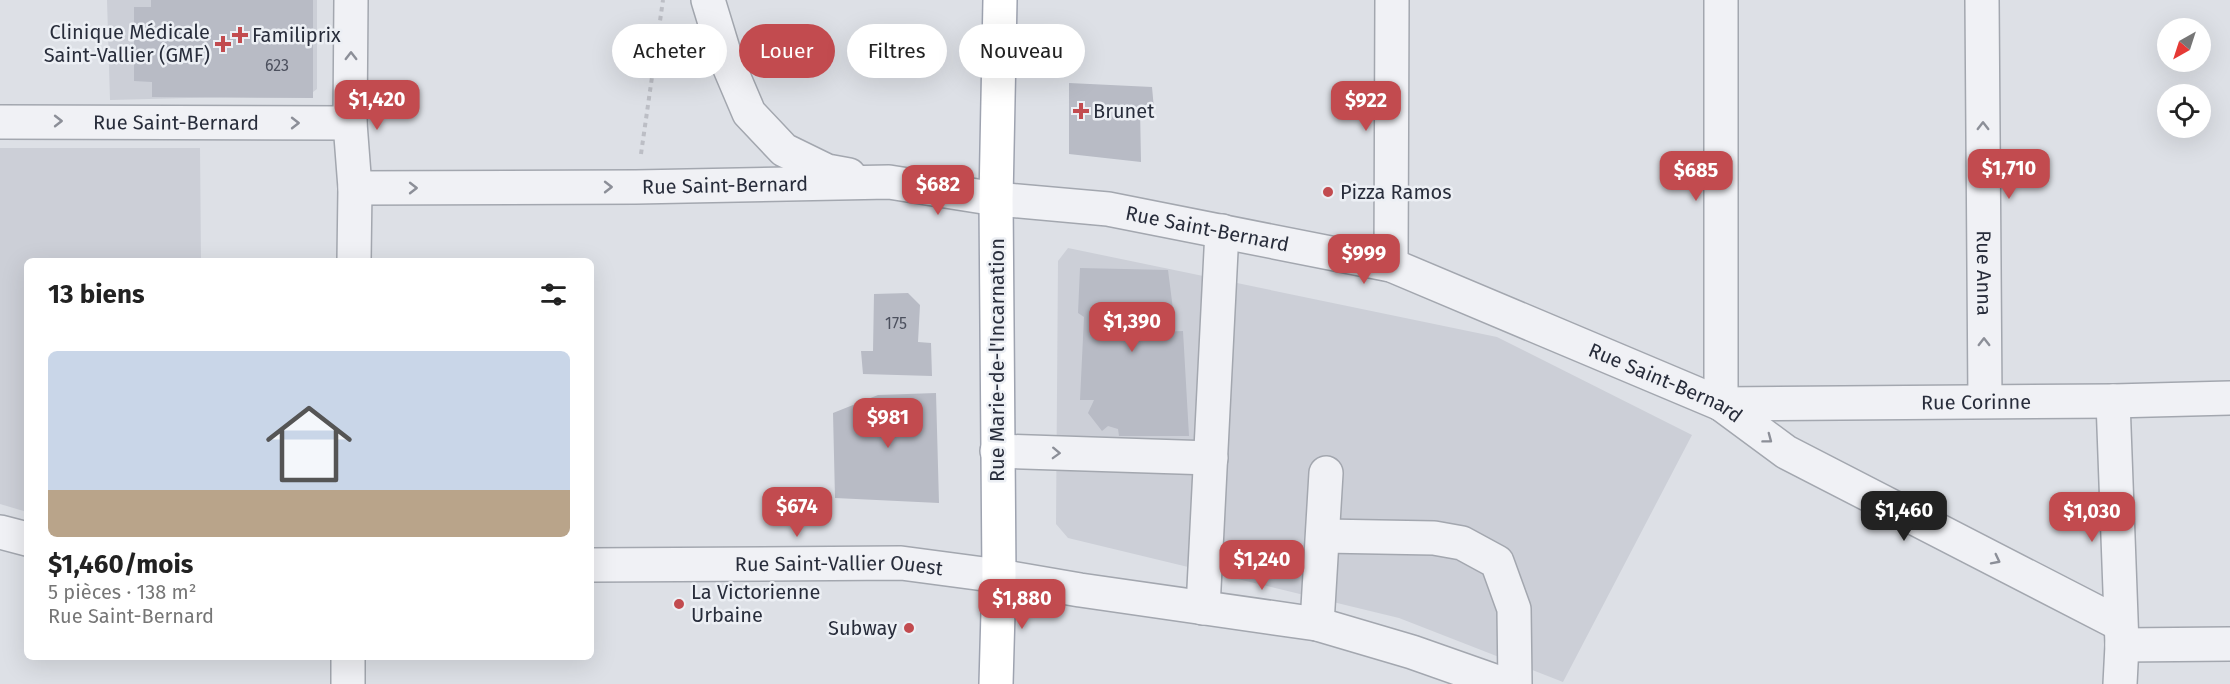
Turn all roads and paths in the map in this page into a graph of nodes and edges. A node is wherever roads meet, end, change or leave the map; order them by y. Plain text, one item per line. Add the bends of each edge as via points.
1 (351, 0) edge
2 (663, 0) edge
3 (708, 0) edge
4 (1000, 0) edge
5 (1392, 0) edge
6 (1721, 0) edge
7 (1982, 0) edge
8 (0, 122) edge
9 (350, 123) junction
10 (889, 182) junction
11 (636, 187) junction
12 (355, 188) junction
13 (996, 199) junction
14 (1222, 231) junction
15 (354, 258) edge
16 (1391, 265) junction
17 (2230, 398) edge
18 (1985, 401) junction
19 (2113, 401) junction
20 (1721, 404) junction
21 (998, 451) junction
22 (1211, 458) junction
23 (1326, 473) dead end
24 (0, 532) edge
25 (1324, 536) junction
26 (24, 538) edge
27 (594, 565) edge
28 (999, 576) junction
29 (1203, 608) junction
30 (1317, 624) junction
31 (2121, 635) junction
32 (2230, 644) edge
33 (348, 660) edge
34 (348, 684) edge
35 (996, 684) edge
36 (1503, 684) edge
37 (1515, 684) edge
38 (2120, 684) edge

9 -> 1 street
2 - 11 path
3 - 10 street via 726,59 749,113 784,150 827,171
4 - 13 main road, Rue Marie-de-l'Incarnation
5 - 16 street
6 - 20 street
18 -> 7 street, Rue Anna
8 -> 9 street, Rue Saint-Bernard
9 - 12 street
10 - 11 street, Rue Saint-Bernard
10 - 13 street, Rue Saint-Bernard
12 -> 11 street, Rue Saint-Bernard
12 - 15 street
13 - 14 street, Rue Saint-Bernard via 1108,209
13 - 21 main road, Rue Marie-de-l'Incarnation
14 - 16 street, Rue Saint-Bernard
14 - 22 street
16 - 20 street, Rue Saint-Bernard
17 - 19 street, Rue Corinne
18 - 19 street, Rue Corinne
18 - 20 street, Rue Corinne
19 - 31 street
20 -> 31 street, Rue Saint-Bernard via 1786,452
21 -> 22 street
21 - 28 main road, Rue Marie-de-l'Incarnation
22 - 29 street
23 - 25 street
24 - 26 street
25 - 30 street
25 - 37 street via 1434,538 1462,543 1497,562 1514,609
27 - 28 street, Rue Saint-Vallier Ouest via 901,563
28 - 29 street, Rue Saint-Vallier Ouest
28 - 35 main road, Rue Marie-de-l'Incarnation
29 - 30 street, Rue Saint-Vallier Ouest
30 - 36 street, Rue Saint-Vallier Ouest
31 - 32 street, Rue Saint-Bernard
31 - 38 street
33 - 34 street

